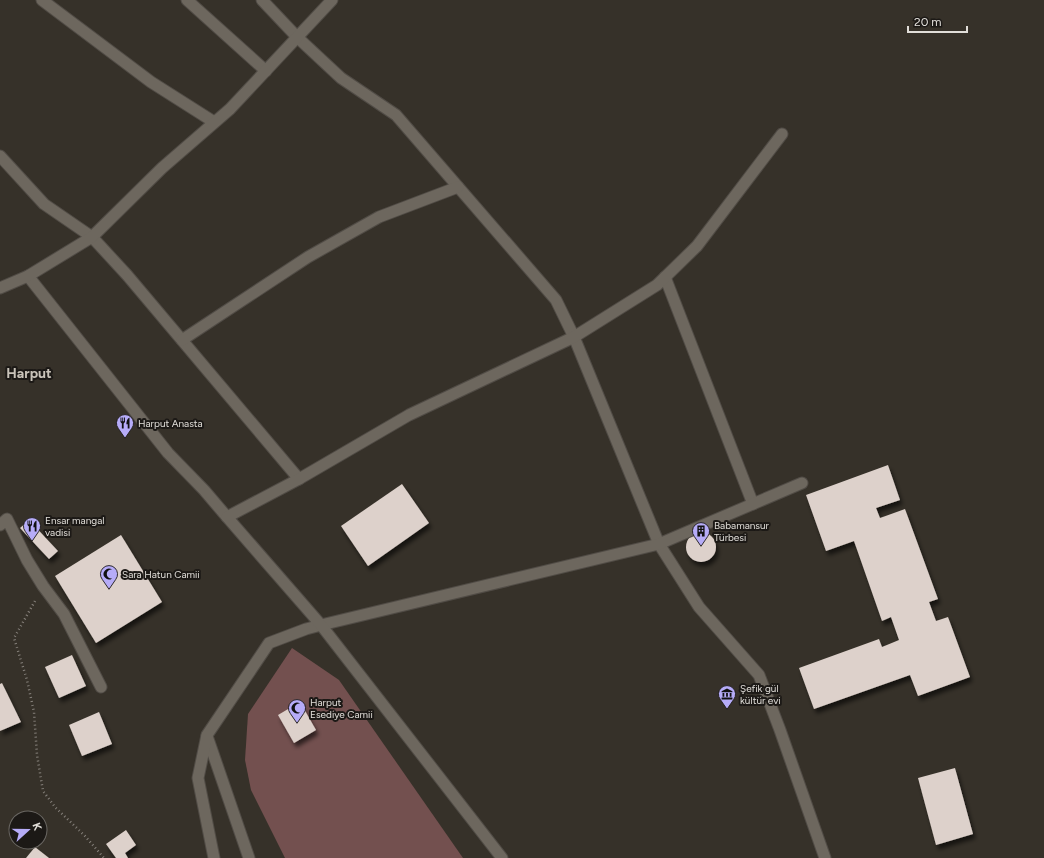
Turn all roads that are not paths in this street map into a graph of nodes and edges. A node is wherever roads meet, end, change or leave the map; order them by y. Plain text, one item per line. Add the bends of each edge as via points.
1 (42, 0) edge
2 (187, 0) edge
3 (262, 0) edge
4 (332, 0) edge
5 (297, 37) junction
6 (266, 71) junction
7 (214, 122) junction
8 (782, 134) dead end
9 (0, 156) edge
10 (458, 187) junction
11 (92, 237) junction
12 (28, 276) junction
13 (665, 277) junction
14 (0, 288) edge
15 (574, 337) junction
16 (182, 340) junction
17 (299, 479) junction
18 (802, 483) dead end
19 (753, 504) junction
20 (227, 517) junction
21 (2, 518) edge
22 (659, 544) junction
23 (321, 625) junction
24 (101, 687) dead end
25 (207, 735) junction
26 (214, 858) edge
27 (249, 858) edge
28 (502, 858) edge
29 (825, 858) edge

1 - 7 street via 151,82
2 - 6 street
3 - 5 street
4 - 5 street
5 - 6 street
5 - 10 street via 341,78 396,116
6 - 7 street
7 - 11 street via 162,168
8 - 13 street via 696,246
9 - 11 street via 44,204
10 - 15 street via 556,300
10 - 16 street via 379,217 308,257
11 - 12 street
11 - 16 street via 127,274
12 - 14 street
12 - 20 street via 168,453
13 - 15 street via 657,285
13 - 19 street
15 - 17 street via 409,416
15 - 22 street
16 - 17 street
17 - 20 street
18 - 19 street
19 - 22 street
20 - 23 street
21 - 24 street via 43,586 64,614
22 - 23 street
22 - 29 street via 700,607 759,675
23 - 25 street via 269,643
23 - 28 street
25 - 26 street via 198,778
25 - 27 street

